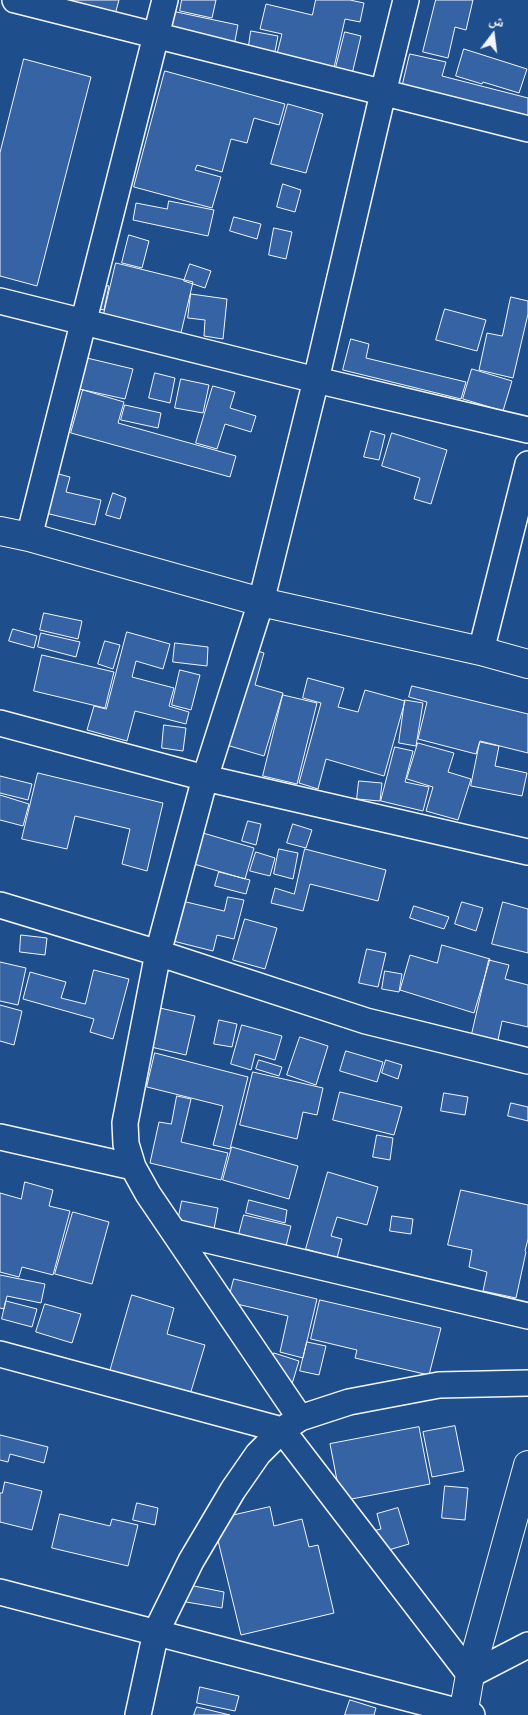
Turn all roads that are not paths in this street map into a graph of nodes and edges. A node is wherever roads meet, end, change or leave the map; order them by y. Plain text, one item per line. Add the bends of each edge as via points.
1 (15, 0) edge
2 (165, 0) edge
3 (406, 0) edge
4 (156, 35) junction
5 (382, 93) junction
6 (528, 129) edge
7 (0, 301) edge
8 (85, 322) junction
9 (316, 380) junction
10 (528, 430) edge
11 (528, 464) edge
12 (0, 531) edge
13 (30, 537) junction
14 (261, 602) junction
15 (481, 651) junction
16 (528, 664) edge
17 (0, 723) edge
18 (205, 778) junction
19 (528, 852) edge
20 (0, 905) edge
21 (158, 953) junction
22 (528, 1061) edge
23 (0, 1137) edge
24 (134, 1167) junction
25 (174, 1232) junction
26 (528, 1316) edge
27 (0, 1354) edge
28 (528, 1383) edge
29 (291, 1424) junction
30 (528, 1465) edge
31 (0, 1592) edge
32 (156, 1632) junction
33 (528, 1645) edge
34 (470, 1675) junction
35 (466, 1714) edge
36 (138, 1715) edge

1 - 4 street
2 - 4 street
3 - 5 street
4 - 5 street
4 - 8 street
5 - 6 street
5 - 9 street
7 - 8 street
8 - 9 street
8 - 13 street
9 - 10 street
9 - 14 street
11 - 15 street
12 - 13 main road
13 - 14 main road
14 - 15 main road
14 - 18 street
15 - 16 main road
17 - 18 street
18 - 19 street
18 - 21 street
20 - 21 street
21 - 22 street via 366,1021
21 - 24 street via 125,1123 126,1144
23 - 24 street
24 - 25 street
25 - 26 street
25 - 29 street
27 - 29 street
28 - 29 street via 439,1386 349,1402
29 - 32 street via 258,1454 234,1490 191,1561
29 - 34 street
30 - 34 main road
31 - 32 street
32 - 35 street
32 - 36 street
33 - 34 street
34 - 35 main road

